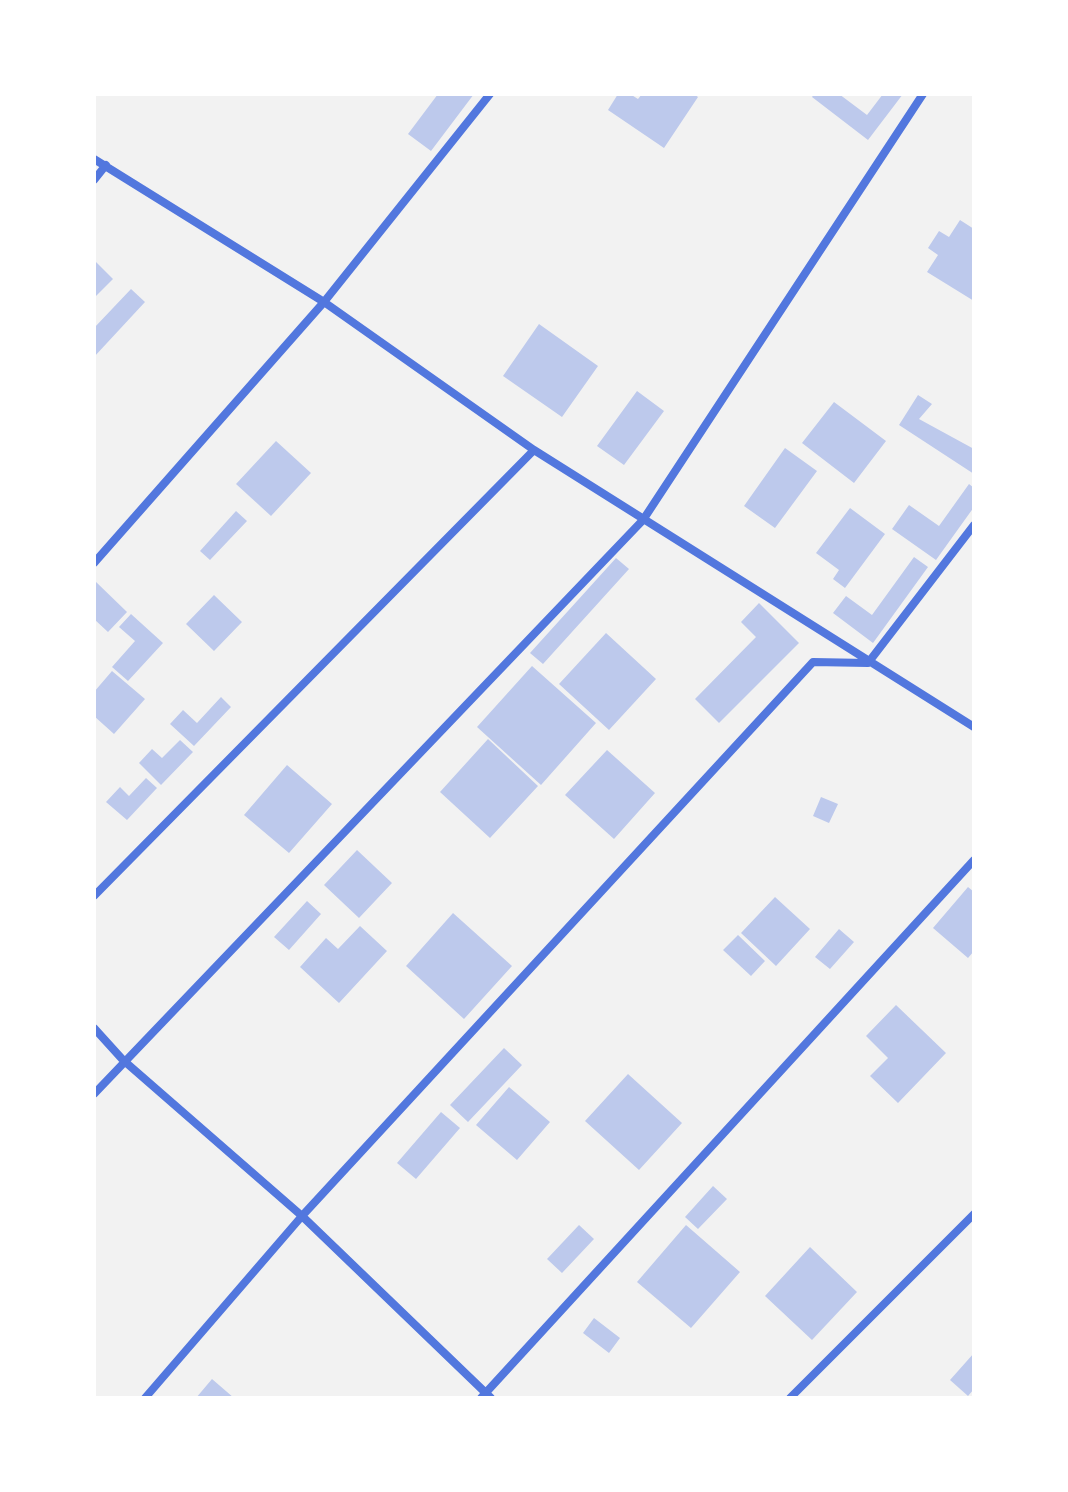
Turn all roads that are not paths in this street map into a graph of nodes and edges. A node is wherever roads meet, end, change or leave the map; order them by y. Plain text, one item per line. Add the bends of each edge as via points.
1 (490, 94) edge
2 (923, 94) edge
3 (94, 159) edge
4 (106, 165) junction
5 (94, 180) edge
6 (324, 302) junction
7 (534, 450) junction
8 (643, 520) junction
9 (974, 525) edge
10 (94, 563) edge
11 (868, 663) junction
12 (974, 727) edge
13 (974, 860) edge
14 (94, 896) edge
15 (94, 1028) edge
16 (123, 1060) junction
17 (94, 1094) edge
18 (974, 1214) edge
19 (302, 1216) junction
20 (485, 1396) edge
21 (145, 1398) edge
22 (790, 1398) edge

1 - 6 street
2 - 8 street
3 - 4 street
4 - 5 street
4 - 6 street
6 - 7 street
6 - 10 street
7 - 8 street
7 - 14 street
8 - 11 street
8 - 16 street
9 - 11 street
11 - 12 street
11 - 19 street via 813,662
13 - 20 street
15 - 16 street
16 - 17 street
16 - 19 street
18 - 22 street
19 - 20 street
19 - 21 street

